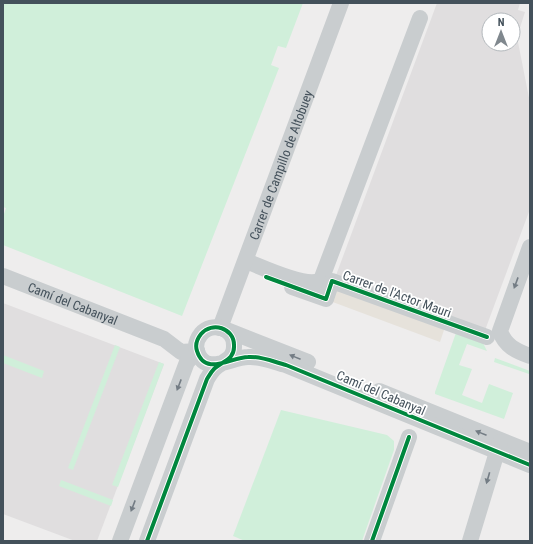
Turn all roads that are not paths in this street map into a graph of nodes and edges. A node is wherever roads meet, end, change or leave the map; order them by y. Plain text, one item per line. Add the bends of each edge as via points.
1 (341, 3) edge
2 (420, 18) dead end
3 (530, 247) edge
4 (246, 262) junction
5 (3, 276) edge
6 (266, 277) dead end
7 (222, 328) junction
8 (202, 333) junction
9 (486, 337) dead end
10 (164, 339) junction
11 (188, 355) junction
12 (530, 356) edge
13 (221, 364) junction
14 (409, 437) dead end
15 (498, 447) junction
16 (530, 452) edge
17 (530, 465) edge
18 (120, 541) edge
19 (148, 541) edge
20 (372, 541) edge
21 (470, 541) edge

1 - 4 street, Carrer de Campillo de Altobuey
2 - 4 street via 321,280 316,283 303,282
3 -> 12 street via 500,331 503,340 511,347
4 - 7 street, Carrer de Campillo de Altobuey
5 - 10 street, Camí del Cabanyal
6 - 9 street, Carrer de l'Actor Mauri via 326,299 332,281
7 - 8 street via 210,328
7 - 13 street via 230,334 234,345 231,356
15 -> 7 street, Camí del Cabanyal
8 - 10 street, Camí del Cabanyal via 188,339
8 - 11 street
10 - 11 street, Camí del Cabanyal
11 - 13 street via 210,364
11 -> 18 street
13 - 15 street, Camí del Cabanyal via 248,356 286,365
13 - 19 street via 214,368 207,379
14 - 20 street
15 - 16 street, Camí del Cabanyal
15 - 17 street, Camí del Cabanyal
15 -> 21 street

